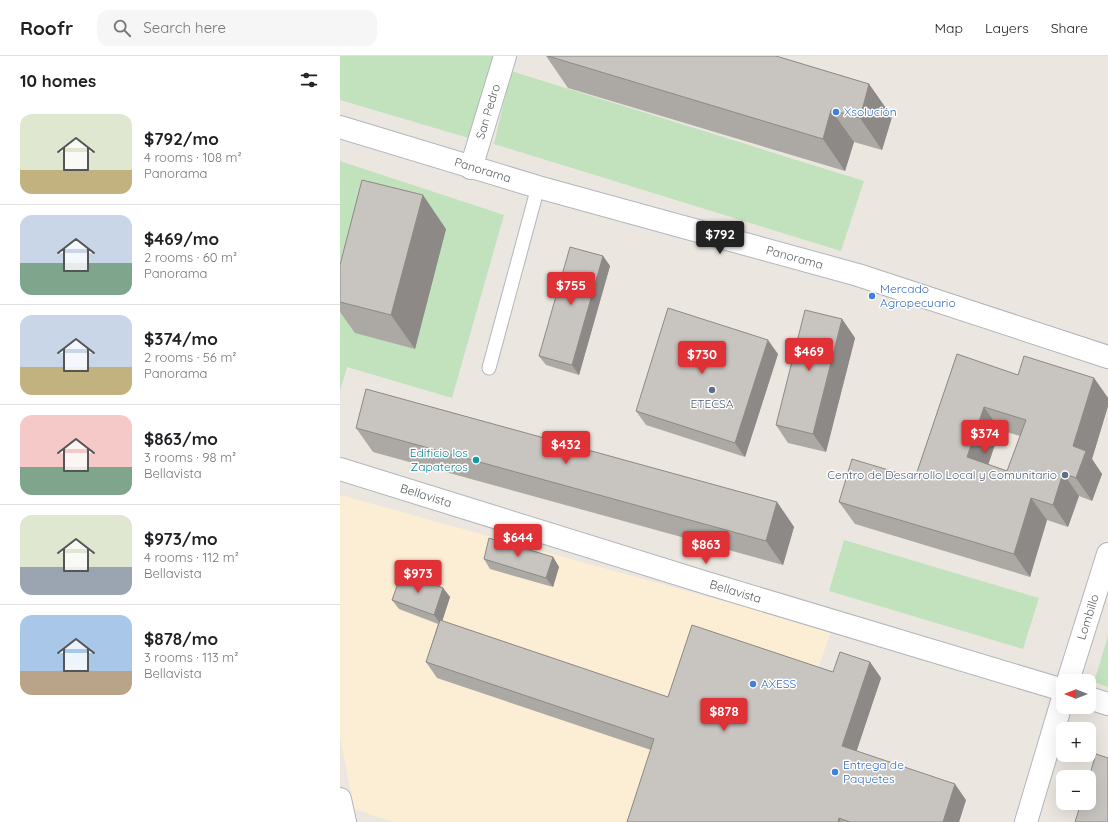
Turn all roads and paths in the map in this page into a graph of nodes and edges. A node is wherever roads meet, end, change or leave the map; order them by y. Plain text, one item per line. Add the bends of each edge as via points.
1 (506, 56) edge
2 (340, 127) edge
3 (471, 168) junction
4 (538, 187) junction
5 (1108, 357) edge
6 (489, 368) dead end
7 (340, 470) edge
8 (1108, 554) edge
9 (1070, 674) edge
10 (1056, 688) edge
11 (1096, 700) edge
12 (1108, 704) edge
13 (1058, 714) edge
14 (340, 799) edge
15 (340, 820) edge
16 (346, 822) edge
17 (1026, 822) edge

1 - 3 street, San Pedro
2 - 3 street, Panorama
3 - 4 street, Panorama
4 - 5 street, Panorama via 858,275
4 - 6 lane
7 - 10 street, Bellavista
8 - 9 street, Lombillo
11 - 12 street
13 - 17 street
14 - 16 street
15 - 16 street

